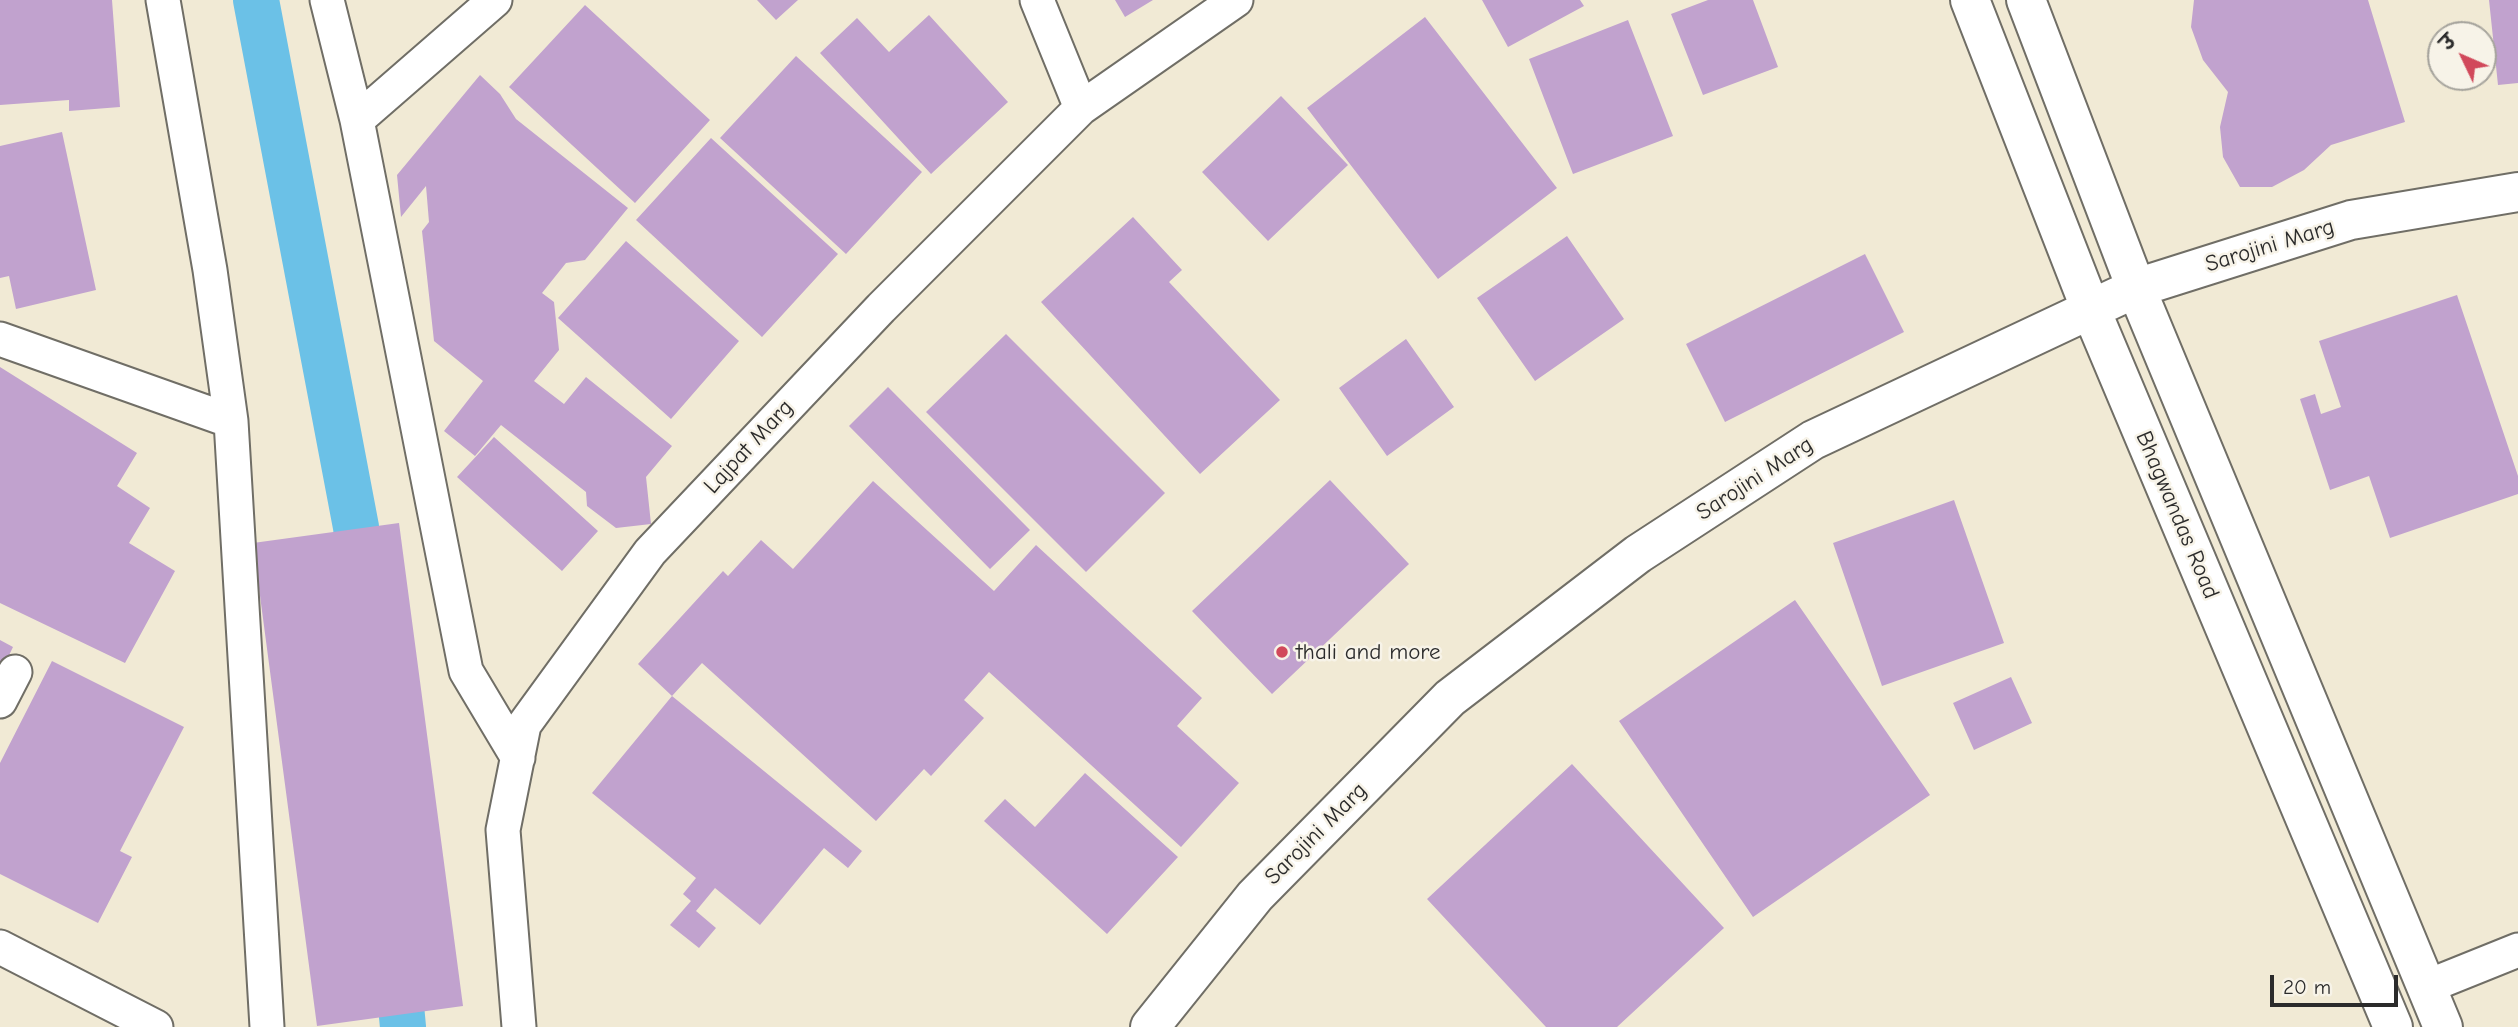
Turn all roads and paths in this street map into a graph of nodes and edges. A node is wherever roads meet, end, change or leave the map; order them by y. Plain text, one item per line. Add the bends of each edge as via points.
1 (163, 0) edge
2 (327, 0) edge
3 (495, 0) edge
4 (1037, 0) edge
5 (1236, 0) edge
6 (1970, 0) edge
7 (2026, 0) edge
8 (1081, 108) junction
9 (357, 120) junction
10 (2518, 192) edge
11 (2136, 288) junction
12 (2091, 310) junction
13 (0, 339) edge
14 (231, 421) junction
15 (15, 672) dead end
16 (0, 701) edge
17 (518, 758) junction
18 (0, 947) edge
19 (2518, 950) edge
20 (2426, 987) junction
21 (156, 1027) edge
22 (267, 1027) edge
23 (519, 1027) edge
24 (1150, 1027) edge
25 (2393, 1027) edge
26 (2443, 1027) edge

1 - 14 street
2 - 9 street
3 - 9 street
4 - 8 street
5 - 8 street, Lajpat Marg
6 - 12 street, Bhagwandas Road
7 - 11 street
8 - 17 street, Lajpat Marg via 881,308 650,552 524,725
9 - 17 street via 466,671
10 - 11 street, Sarojini Marg via 2351,220
11 - 12 street, Sarojini Marg
11 - 20 street
12 - 24 street, Sarojini Marg via 1813,440 1627,562 1450,698 1255,896
12 - 25 street, Bhagwandas Road
13 - 14 street
14 - 22 street
15 - 16 street
17 - 23 street, Lajpat Marg via 503,830
18 - 21 street
19 - 20 street
20 - 26 street

